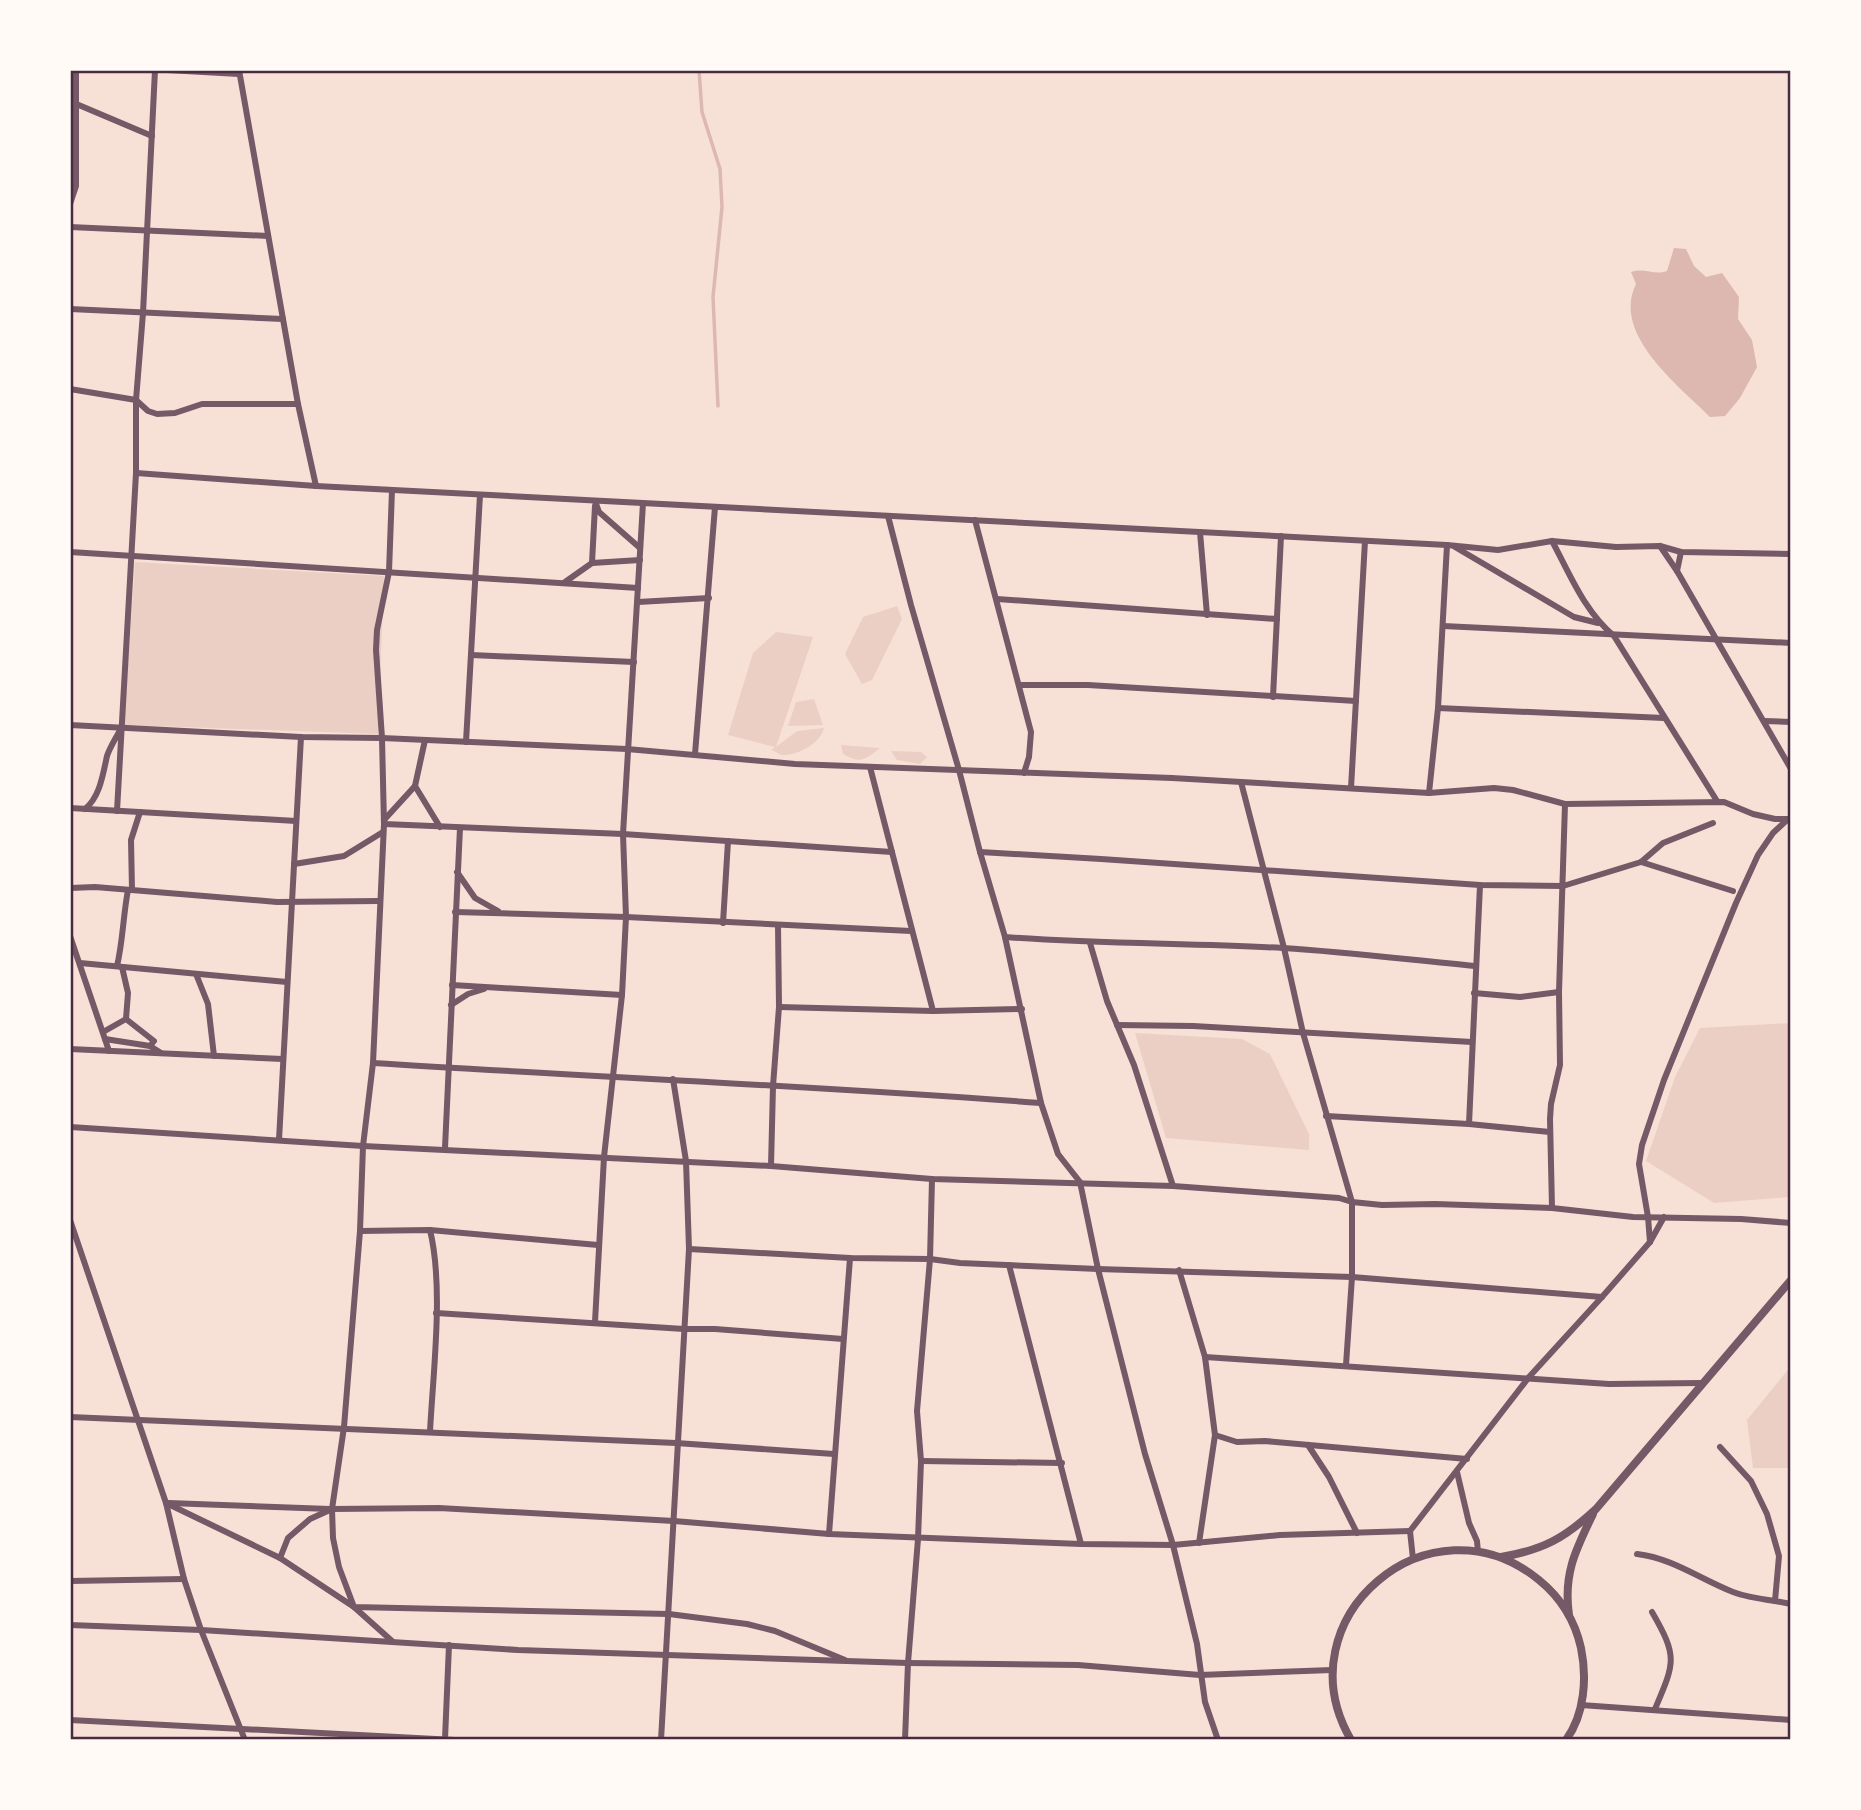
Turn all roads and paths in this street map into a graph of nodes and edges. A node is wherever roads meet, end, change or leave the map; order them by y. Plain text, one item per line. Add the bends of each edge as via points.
1 (76, 70) edge
2 (155, 70) edge
3 (167, 70) edge
4 (239, 72) edge
5 (74, 103) junction
6 (152, 136) junction
7 (70, 204) edge
8 (70, 227) edge
9 (147, 231) junction
10 (268, 236) junction
11 (70, 309) edge
12 (143, 313) junction
13 (283, 319) junction
14 (70, 389) edge
15 (136, 400) junction
16 (298, 404) junction
17 (136, 473) junction
18 (316, 486) junction
19 (392, 491) junction
20 (480, 495) junction
21 (595, 501) junction
22 (643, 503) junction
23 (715, 507) junction
24 (888, 516) junction
25 (975, 520) junction
26 (1200, 532) junction
27 (1281, 536) junction
28 (1365, 541) junction
29 (1552, 541) junction
30 (1449, 545) junction
31 (1660, 546) junction
32 (640, 548) junction
33 (70, 552) edge
34 (1681, 552) junction
35 (1791, 554) edge
36 (130, 556) junction
37 (640, 560) junction
38 (592, 563) junction
39 (1677, 571) junction
40 (389, 572) junction
41 (476, 576) junction
42 (565, 582) junction
43 (638, 588) junction
44 (709, 598) junction
45 (997, 599) junction
46 (638, 602) junction
47 (1207, 615) junction
48 (1277, 619) junction
49 (1598, 623) junction
50 (1443, 626) junction
51 (1614, 636) junction
52 (1716, 640) junction
53 (1791, 643) edge
54 (471, 654) junction
55 (634, 662) junction
56 (1019, 685) junction
57 (1273, 698) junction
58 (1356, 701) junction
59 (1438, 708) junction
60 (1664, 718) junction
61 (1764, 721) junction
62 (1791, 722) edge
63 (70, 725) edge
64 (121, 728) junction
65 (301, 737) junction
66 (382, 738) junction
67 (425, 740) junction
68 (466, 742) junction
69 (627, 748) junction
70 (695, 754) junction
71 (870, 767) junction
72 (1791, 769) edge
73 (959, 770) junction
74 (1024, 773) junction
75 (1241, 782) junction
76 (415, 786) junction
77 (1351, 788) junction
78 (1429, 793) junction
79 (1717, 801) junction
80 (1565, 804) junction
81 (70, 808) edge
82 (85, 809) junction
83 (117, 811) junction
84 (140, 812) junction
85 (1790, 819) edge
86 (296, 821) junction
87 (384, 822) junction
88 (1713, 823) dead end
89 (440, 827) junction
90 (460, 828) junction
91 (383, 832) junction
92 (623, 834) junction
93 (728, 841) junction
94 (892, 852) junction
95 (980, 852) junction
96 (1642, 862) junction
97 (293, 864) junction
98 (1265, 870) junction
99 (457, 872) junction
100 (1480, 885) junction
101 (1563, 886) junction
102 (70, 888) edge
103 (130, 890) junction
104 (1733, 891) dead end
105 (379, 901) junction
106 (292, 902) junction
107 (455, 912) junction
108 (508, 914) junction
109 (626, 917) junction
110 (723, 923) junction
111 (778, 925) junction
112 (911, 931) junction
113 (70, 936) edge
114 (1005, 937) junction
115 (1090, 943) junction
116 (1284, 948) junction
117 (80, 963) junction
118 (1475, 966) junction
119 (119, 967) junction
120 (196, 974) junction
121 (287, 982) junction
122 (452, 985) junction
123 (489, 987) junction
124 (1559, 992) junction
125 (1474, 993) junction
126 (622, 995) junction
127 (451, 1005) junction
128 (779, 1007) junction
129 (1022, 1009) junction
130 (933, 1011) junction
131 (126, 1018) junction
132 (1117, 1025) junction
133 (1303, 1034) junction
134 (104, 1035) junction
135 (1472, 1042) junction
136 (150, 1046) junction
137 (70, 1049) edge
138 (109, 1051) junction
139 (161, 1054) junction
140 (214, 1056) junction
141 (283, 1059) junction
142 (373, 1063) junction
143 (448, 1068) junction
144 (614, 1076) junction
145 (673, 1079) junction
146 (773, 1086) junction
147 (1041, 1103) junction
148 (1326, 1116) junction
149 (1468, 1124) junction
150 (70, 1128) edge
151 (1550, 1132) junction
152 (279, 1140) junction
153 (363, 1146) junction
154 (445, 1148) junction
155 (604, 1157) junction
156 (686, 1161) junction
157 (771, 1166) junction
158 (932, 1179) junction
159 (1080, 1182) junction
160 (1173, 1186) junction
161 (1352, 1202) junction
162 (1552, 1208) junction
163 (1648, 1217) junction
164 (1664, 1217) junction
165 (70, 1220) edge
166 (1791, 1223) edge
167 (430, 1230) junction
168 (360, 1231) junction
169 (1650, 1242) junction
170 (598, 1245) junction
171 (689, 1249) junction
172 (850, 1258) junction
173 (930, 1259) junction
174 (1009, 1265) junction
175 (1098, 1269) junction
176 (1179, 1270) junction
177 (1352, 1277) junction
178 (1791, 1280) edge
179 (1602, 1297) junction
180 (436, 1313) junction
181 (595, 1322) junction
182 (684, 1329) junction
183 (843, 1339) junction
184 (1205, 1357) junction
185 (1346, 1365) junction
186 (1529, 1377) junction
187 (1702, 1383) junction
188 (70, 1416) edge
189 (138, 1418) junction
190 (344, 1427) junction
191 (430, 1432) junction
192 (1215, 1435) junction
193 (676, 1443) junction
194 (1308, 1445) junction
195 (1720, 1447) dead end
196 (834, 1454) junction
197 (1467, 1460) junction
198 (920, 1461) junction
199 (1062, 1463) junction
200 (1457, 1472) junction
201 (166, 1503) junction
202 (332, 1509) junction
203 (1596, 1509) junction
204 (674, 1521) junction
205 (1410, 1531) junction
206 (1357, 1532) junction
207 (829, 1534) junction
208 (918, 1539) junction
209 (1199, 1542) junction
210 (1081, 1544) junction
211 (1173, 1545) junction
212 (1478, 1552) junction
213 (1637, 1554) dead end
214 (1498, 1557) junction
215 (280, 1558) junction
216 (1413, 1559) junction
217 (184, 1579) junction
218 (70, 1581) edge
219 (1775, 1601) junction
220 (1791, 1604) edge
221 (354, 1608) junction
222 (1653, 1612) dead end
223 (669, 1614) junction
224 (1570, 1618) junction
225 (70, 1625) edge
226 (201, 1630) junction
227 (393, 1641) junction
228 (449, 1645) junction
229 (667, 1653) junction
230 (845, 1660) junction
231 (908, 1663) junction
232 (1332, 1671) junction
233 (1200, 1675) junction
234 (1581, 1705) junction
235 (1654, 1709) junction
236 (70, 1720) edge
237 (1791, 1720) edge
238 (1343, 1726) junction
239 (241, 1729) junction
240 (352, 1737) edge
241 (245, 1740) edge
242 (445, 1740) edge
243 (455, 1740) edge
244 (661, 1740) edge
245 (905, 1740) edge
246 (1218, 1740) edge
247 (1343, 1740) edge
248 (1351, 1740) edge
249 (1566, 1740) edge

1 - 5 street
2 - 6 street
3 - 4 street
4 - 10 street
5 - 6 street
5 - 7 street via 76,186
6 - 9 street
8 - 9 street
9 - 10 street
9 - 12 street
10 - 13 street
11 - 12 street
12 - 13 street
12 - 15 street
13 - 16 street
14 - 15 street
15 - 16 street via 157,414 202,404
15 - 17 street
16 - 18 street
17 - 18 street
17 - 36 street
18 - 19 street
19 - 20 street
19 - 40 street
20 - 21 street
20 - 41 street
21 - 22 street
21 - 32 street via 599,512
21 - 38 street
22 - 23 street
22 - 32 street
23 - 24 street
23 - 44 street
24 - 25 street
24 - 73 street
25 - 26 street
25 - 45 street
26 - 27 street
26 - 47 street
27 - 28 street
27 - 48 street
28 - 30 street
28 - 58 street
29 - 30 street via 1498,550
29 - 31 street
29 - 49 street
30 - 49 street via 1574,617
30 - 50 street
31 - 34 street
31 - 39 street
32 - 37 street
33 - 36 street
34 - 35 street
34 - 39 street
36 - 40 street
36 - 64 street
37 - 38 street
37 - 43 street
38 - 42 street
39 - 52 street
40 - 41 street
40 - 66 street via 376,650
41 - 42 street
41 - 54 street
42 - 43 street
43 - 46 street
44 - 46 street
44 - 70 street
45 - 47 street
45 - 56 street
46 - 55 street
47 - 48 street
48 - 57 street
49 - 51 street
50 - 51 street
50 - 59 street
51 - 52 street
51 - 60 street
52 - 53 street
52 - 61 street
54 - 55 street
54 - 68 street
55 - 69 street
56 - 57 street via 1100,685
56 - 74 street via 1031,732
57 - 58 street
58 - 77 street
59 - 60 street
59 - 78 street
60 - 79 street
61 - 62 street
61 - 72 street
63 - 64 street
64 - 65 street
64 - 82 street via 93,802
64 - 83 street
65 - 66 street
65 - 86 street
66 - 67 street
66 - 87 street
67 - 68 street
67 - 76 street
68 - 69 street
69 - 70 street
69 - 92 street
70 - 71 street
71 - 73 street
71 - 94 street
73 - 74 street
73 - 95 street
74 - 75 street
75 - 77 street
75 - 98 street
76 - 87 street
76 - 89 street
77 - 78 street
78 - 80 street via 1494,788
79 - 80 street
79 - 85 street via 1753,814
80 - 101 street
81 - 82 street
82 - 83 street
83 - 84 street
84 - 86 street
84 - 103 street via 131,840
85 - 163 street via 1773,833 1746,879 1664,1080 1639,1164
86 - 97 street
87 - 89 street
87 - 91 street
88 - 96 street via 1663,843
89 - 90 street
90 - 92 street
90 - 99 street
91 - 97 street via 344,856
91 - 105 street
92 - 93 street
92 - 109 street
93 - 94 street
93 - 110 street
94 - 112 street
95 - 98 street
95 - 114 street
96 - 101 street
96 - 104 street
97 - 106 street
98 - 100 street
98 - 116 street
99 - 107 street
99 - 108 street via 475,898
100 - 101 street
100 - 118 street
101 - 124 street
102 - 103 street
103 - 106 street
103 - 119 street via 122,918
105 - 106 street
105 - 142 street
106 - 121 street
107 - 108 street
107 - 122 street
108 - 109 street
109 - 110 street
109 - 126 street
110 - 111 street
111 - 112 street
111 - 128 street
112 - 130 street
113 - 117 street
114 - 115 street
114 - 129 street
115 - 116 street
115 - 132 street
116 - 118 street
116 - 133 street
117 - 119 street
117 - 134 street
118 - 125 street
119 - 120 street
119 - 131 street via 128,993
120 - 121 street
120 - 140 street via 208,1004
121 - 141 street
122 - 123 street
122 - 127 street
123 - 126 street
123 - 127 street
124 - 125 street via 1521,997
124 - 151 street via 1560,1065
125 - 135 street
126 - 144 street
127 - 143 street
128 - 130 street
128 - 146 street
129 - 130 street
129 - 147 street
131 - 134 street
131 - 136 street via 153,1041
132 - 133 street
132 - 160 street
133 - 135 street
133 - 148 street
134 - 136 street
134 - 138 street
135 - 149 street
136 - 139 street
137 - 138 street
138 - 139 street
139 - 140 street
140 - 141 street
141 - 152 street
142 - 143 street
142 - 153 street
143 - 144 street
143 - 154 street
144 - 145 street
144 - 155 street
145 - 146 street
145 - 156 street
146 - 147 street
146 - 157 street
147 - 159 street via 1058,1154
148 - 149 street
148 - 161 street
149 - 151 street
150 - 152 street
151 - 162 street
152 - 153 street
153 - 154 street
153 - 168 street
154 - 155 street
155 - 156 street
155 - 170 street
156 - 157 street
156 - 171 street
157 - 158 street
158 - 159 street
158 - 173 street
159 - 160 street
159 - 175 street
160 - 161 street
161 - 162 street
161 - 177 street
162 - 163 street
163 - 164 street
163 - 169 street
164 - 166 street
164 - 169 street
165 - 189 street
167 - 168 street
167 - 170 street
167 - 180 street
168 - 190 street
169 - 179 street
170 - 181 street
171 - 172 street
171 - 182 street
172 - 173 street
172 - 183 street
173 - 174 street
173 - 198 street via 917,1411
174 - 175 street
174 - 199 street
175 - 176 street
175 - 211 street
176 - 177 street
176 - 184 street
177 - 179 street
177 - 185 street
178 - 187 street
179 - 186 street
180 - 181 street
180 - 191 street
181 - 182 street
182 - 183 street
182 - 193 street
183 - 196 street
184 - 185 street
184 - 192 street
185 - 186 street
186 - 187 street via 1609,1384
186 - 197 street
187 - 203 street
188 - 189 street
189 - 190 street
189 - 201 street
190 - 191 street
190 - 202 street
191 - 193 street
192 - 194 street via 1237,1442
192 - 209 street
193 - 196 street
193 - 204 street
194 - 197 street
194 - 206 street
195 - 219 street via 1751,1481 1767,1514 1779,1556
196 - 207 street
197 - 200 street
198 - 199 street
198 - 208 street
199 - 210 street
200 - 205 street
200 - 212 street
201 - 202 street
201 - 215 street
201 - 217 street
202 - 204 street via 439,1508
202 - 215 street via 310,1519 288,1538
202 - 221 street via 339,1567
203 - 214 street via 1546,1546
203 - 224 street via 1569,1571
204 - 207 street
204 - 223 street
205 - 206 street
205 - 216 street
206 - 209 street
207 - 208 street
208 - 210 street
208 - 231 street
209 - 211 street
210 - 211 street
211 - 233 street
212 - 214 street
212 - 216 street via 1437,1552
213 - 219 street via 1668,1562 1735,1592
214 - 224 street via 1546,1586
215 - 221 street
216 - 232 street via 1364,1593 1347,1616
217 - 218 street
217 - 226 street
219 - 220 street
221 - 223 street
221 - 227 street
222 - 235 street via 1672,1655
223 - 229 street
223 - 230 street via 775,1631
224 - 234 street via 1584,1660
225 - 226 street
226 - 227 street
226 - 239 street
227 - 228 street
228 - 229 street
228 - 242 street
229 - 230 street
229 - 244 street
230 - 231 street
231 - 233 street via 1078,1665
231 - 245 street
232 - 233 street
232 - 238 street via 1334,1699
233 - 246 street
234 - 235 street
234 - 249 street
235 - 237 street
236 - 239 street
238 - 247 street
238 - 248 street
239 - 240 street
239 - 241 street
240 - 242 street
242 - 243 street

